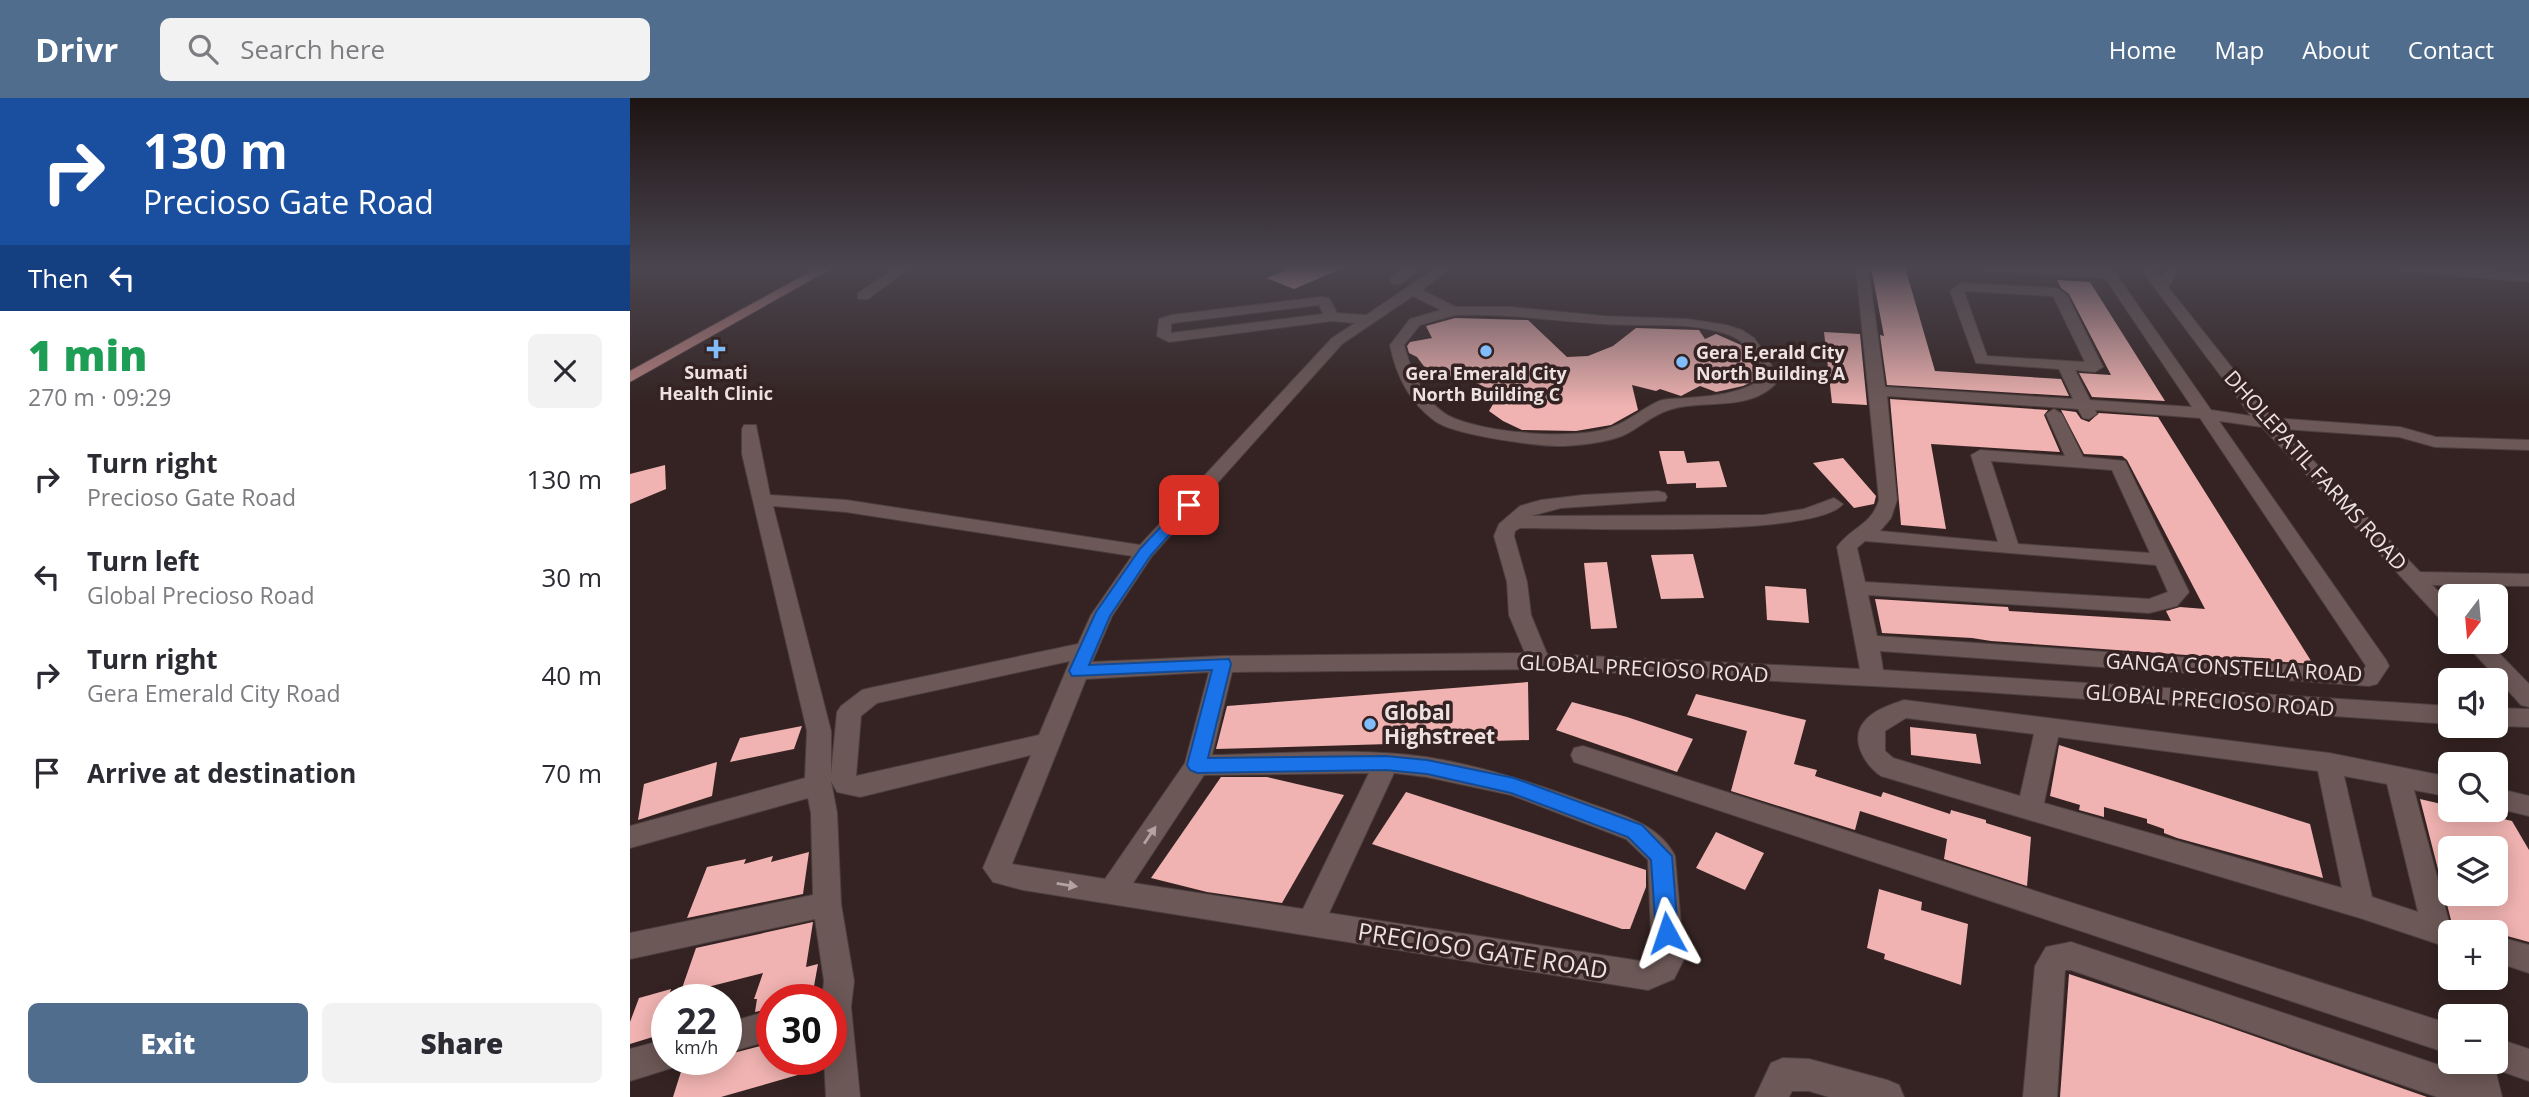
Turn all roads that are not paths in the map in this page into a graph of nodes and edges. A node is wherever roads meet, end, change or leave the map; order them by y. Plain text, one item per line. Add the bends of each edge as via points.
1 (715, 314) edge
2 (744, 314) edge
3 (1213, 314) edge
4 (1330, 314) edge
5 (1376, 314) edge
6 (1445, 314) edge
7 (1549, 314) edge
8 (1868, 314) edge
9 (1965, 314) edge
10 (2069, 314) edge
11 (2137, 314) edge
12 (2182, 314) edge
13 (1332, 317) junction
14 (1367, 319) junction
15 (630, 360) edge
16 (2065, 366) junction
17 (630, 377) edge
18 (1878, 396) junction
19 (2087, 410) junction
20 (2054, 414) junction
21 (2208, 416) junction
22 (2268, 423) junction
23 (750, 429) dead end
24 (2529, 444) edge
25 (2077, 462) junction
26 (1658, 498) dead end
27 (763, 500) junction
28 (1834, 504) dead end
29 (1516, 522) junction
30 (1865, 535) junction
31 (2010, 549) junction
32 (1145, 552) junction
33 (2165, 560) junction
34 (2414, 578) junction
35 (2529, 580) edge
36 (1855, 588) junction
37 (2438, 603) edge
38 (1867, 643) junction
39 (2486, 654) edge
40 (1082, 661) junction
41 (1539, 662) junction
42 (1223, 664) junction
43 (1873, 678) junction
44 (2529, 699) edge
45 (2438, 714) edge
46 (2508, 717) edge
47 (2529, 718) edge
48 (2048, 726) junction
49 (1048, 742) junction
50 (1583, 755) dead end
51 (1386, 763) junction
52 (2329, 763) junction
53 (1197, 765) junction
54 (2398, 776) junction
55 (818, 785) junction
56 (2438, 785) edge
57 (2508, 803) edge
58 (2030, 809) junction
59 (2526, 810) edge
60 (630, 837) edge
61 (1112, 892) junction
62 (827, 904) junction
63 (2360, 906) junction
64 (2439, 920) edge
65 (1311, 922) junction
66 (2438, 931) edge
67 (630, 946) edge
68 (2508, 953) edge
69 (2529, 959) edge
70 (838, 984) edge
71 (2438, 1036) edge
72 (2508, 1058) edge
73 (651, 1060) edge
74 (2529, 1065) edge
75 (630, 1066) edge
76 (2480, 1074) edge
77 (841, 1075) edge
78 (843, 1097) edge
79 (1772, 1097) edge
80 (1887, 1097) edge
81 (2040, 1097) edge
82 (2485, 1097) edge

1 - 15 main road
2 - 17 main road
3 - 13 street via 1164,322 1164,336
4 - 13 street
5 - 14 street
6 - 7 street via 1415,322 1397,345 1402,367 1415,392 1442,419 1485,432 1563,441 1616,432 1665,405 1731,399 1771,380 1762,359 1740,334 1676,322
8 - 18 street
9 - 16 street via 1981,360
10 - 16 street via 2095,367
11 - 21 street, GANGA CONSTELLA ROAD
12 - 22 street, DHOLEPATIL FARMS ROAD
13 - 14 street
14 - 32 street via 1337,341
16 - 19 street
18 - 19 street
18 - 20 street
18 - 30 street via 1888,500 1885,515
19 - 20 street
19 - 21 street via 2176,423
20 - 25 street
21 - 22 street
21 - 38 street, GANGA CONSTELLA ROAD via 2378,666 2370,678
22 - 24 street via 2400,432 2435,442
22 - 34 street, DHOLEPATIL FARMS ROAD
23 - 27 street via 751,454
25 - 31 street via 1980,455
25 - 33 street via 2119,466
26 - 29 street via 1529,507
27 - 32 street via 846,506
27 - 55 street via 820,731
28 - 29 street via 1808,514 1764,521
29 - 41 street via 1506,528 1504,536 1517,582 1520,615
30 - 31 street
30 - 36 street via 1847,547
31 - 33 street
32 - 40 street via 1102,615
33 - 36 street via 2179,592 2166,603 2149,606
34 - 35 street
34 - 37 street, DHOLEPATIL FARMS ROAD
36 - 38 street
38 - 43 street
39 - 44 street
40 - 42 street, GLOBAL PRECIOSO ROAD
40 - 49 street
40 - 49 street, GLOBAL PRECIOSO ROAD via 973,672 870,696 849,712 843,779 846,785 860,787
41 - 42 street, GLOBAL PRECIOSO ROAD
41 - 43 street, GLOBAL PRECIOSO ROAD
42 - 53 street
43 - 45 street, GLOBAL PRECIOSO ROAD
46 - 47 street
48 - 52 street
48 - 58 street
48 - 58 street via 1904,709 1873,727 1870,747 1875,761 1890,769
49 -> 61 street, PRECIOSO GATE ROAD via 997,868 1013,876
50 - 71 street
51 - 53 street, PRECIOSO GATE ROAD
51 - 65 street
51 - 65 street, PRECIOSO GATE ROAD via 1514,786 1635,831 1661,856 1669,959 1663,969 1648,976
52 - 54 street
52 - 63 street
61 -> 53 street
54 - 56 street
54 - 64 street
55 - 60 street
55 - 62 street via 824,813
57 - 59 street
58 - 63 street
61 - 65 street, PRECIOSO GATE ROAD
62 - 67 street
62 - 70 street
63 - 66 street
68 - 69 street
72 - 74 street
73 - 75 street
76 - 82 street
77 - 78 street
79 - 80 street via 1783,1074 1809,1075
81 - 82 street via 2050,966 2057,957 2071,956

